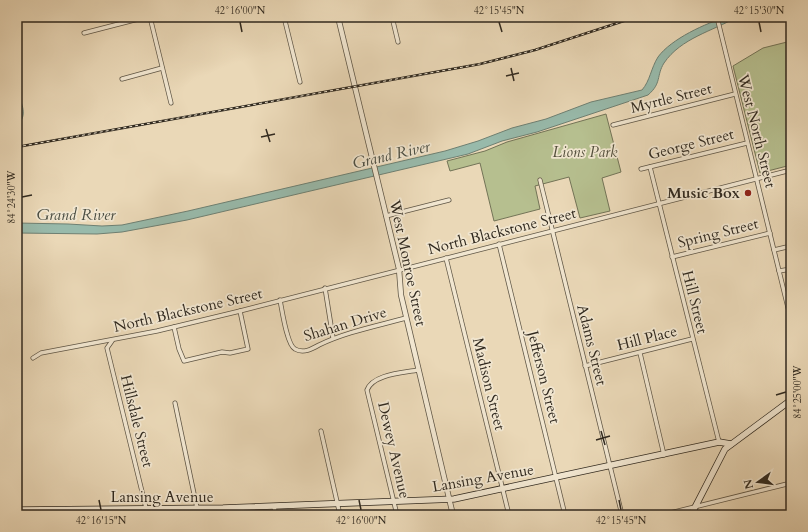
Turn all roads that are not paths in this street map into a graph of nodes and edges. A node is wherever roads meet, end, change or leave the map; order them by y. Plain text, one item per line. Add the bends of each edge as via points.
1 (146, 17) edge
2 (150, 17) edge
3 (284, 17) edge
4 (338, 17) edge
5 (392, 17) edge
6 (717, 17) edge
7 (84, 33) dead end
8 (398, 42) dead end
9 (162, 68) junction
10 (122, 79) dead end
11 (300, 82) dead end
12 (735, 94) junction
13 (171, 103) dead end
14 (613, 125) dead end
15 (747, 143) junction
16 (650, 167) junction
17 (641, 169) dead end
18 (791, 170) edge
19 (756, 179) junction
20 (540, 180) dead end
21 (449, 200) dead end
22 (659, 204) junction
23 (386, 216) junction
24 (552, 231) junction
25 (770, 233) junction
26 (499, 244) junction
27 (791, 246) edge
28 (774, 250) junction
29 (672, 257) junction
30 (446, 258) junction
31 (399, 269) junction
32 (791, 269) edge
33 (779, 272) junction
34 (325, 288) junction
35 (280, 300) junction
36 (240, 311) junction
37 (406, 318) junction
38 (791, 320) edge
39 (174, 327) junction
40 (333, 338) junction
41 (692, 339) junction
42 (113, 340) junction
43 (640, 353) junction
44 (33, 358) dead end
45 (585, 366) junction
46 (418, 370) junction
47 (791, 400) edge
48 (175, 403) dead end
49 (321, 431) dead end
50 (719, 442) junction
51 (731, 444) junction
52 (664, 455) junction
53 (610, 466) junction
54 (556, 477) junction
55 (791, 483) edge
56 (503, 488) junction
57 (449, 499) junction
58 (394, 502) junction
59 (337, 504) junction
60 (274, 507) junction
61 (146, 508) junction
62 (165, 508) junction
63 (198, 508) junction
64 (223, 508) junction
65 (695, 508) junction
66 (17, 510) edge
67 (96, 512) edge
68 (166, 515) edge
69 (225, 515) edge
70 (276, 515) edge
71 (340, 515) edge
72 (397, 515) edge
73 (453, 515) edge
74 (509, 515) edge
75 (565, 515) edge
76 (622, 515) edge
77 (662, 515) edge
78 (691, 515) edge

1 - 7 street
2 - 9 street
3 - 11 street
4 - 23 street, West Monroe Street
5 - 8 street
6 - 12 street, West North Street
9 - 10 street
9 - 13 street
12 - 14 street, Myrtle Street
12 - 15 street, West North Street
15 - 16 street, George Street
15 - 19 street, West North Street
16 - 17 street, George Street
16 - 22 street, Hill Street
18 - 19 street, North Blackstone Street
19 - 22 street, North Blackstone Street
19 - 25 street, West North Street
20 - 24 street, Adams Street
21 - 23 street
22 - 24 street, North Blackstone Street
22 - 29 street, Hill Street
23 - 31 street, West Monroe Street
24 - 26 street, North Blackstone Street
24 - 45 street, Adams Street
25 - 28 street, West North Street
25 - 29 street, Spring Street
26 - 30 street, North Blackstone Street
26 - 54 street, Jefferson Street
27 - 28 street
28 - 33 street, West North Street
29 - 41 street, Hill Street
30 - 31 street, North Blackstone Street
30 - 56 street, Madison Street
31 - 34 street, North Blackstone Street
31 - 37 street, West Monroe Street
32 - 33 street
33 - 38 street, West North Street
34 - 35 street, North Blackstone Street
34 - 40 street
35 - 36 street, North Blackstone Street
35 - 40 street, Shahan Drive via 289,339 294,349 304,351
36 - 39 street, North Blackstone Street
36 - 39 street via 248,349 184,361
37 - 40 street, Shahan Drive
37 - 46 street, West Monroe Street
39 - 42 street, North Blackstone Street
41 - 43 street, Hill Place
41 - 50 street, Hill Street
42 - 44 street, North Blackstone Street via 41,354
42 - 61 street, Hillsdale Street via 108,348
43 - 45 street, Hill Place
43 - 52 street
45 - 53 street, Adams Street
46 - 57 street, West Monroe Street
46 - 58 street, Dewey Avenue via 377,379 369,384 367,390
47 - 51 main road
48 - 63 street
49 - 59 street
50 - 51 main road, Lansing Avenue
50 - 52 main road, Lansing Avenue
51 - 65 main road via 722,454
52 - 53 main road, Lansing Avenue
53 - 54 main road, Lansing Avenue
53 - 76 street, Adams Street
54 - 56 main road, Lansing Avenue
54 - 75 street, Jefferson Street
55 - 65 street
56 - 57 main road, Lansing Avenue
56 - 74 street, Madison Street
57 - 58 main road, Lansing Avenue
57 - 73 street, West Monroe Street
58 - 59 main road, Lansing Avenue
58 - 72 street, Dewey Avenue
59 - 60 main road, Lansing Avenue
59 - 71 street
60 - 64 main road, Lansing Avenue
60 - 70 street
61 - 62 main road, Lansing Avenue
61 - 67 main road, Lansing Avenue
62 - 63 main road, Lansing Avenue
62 - 68 street
63 - 64 main road, Lansing Avenue
64 - 69 street
65 - 77 street
65 - 78 main road
66 - 67 main road, Lansing Avenue

